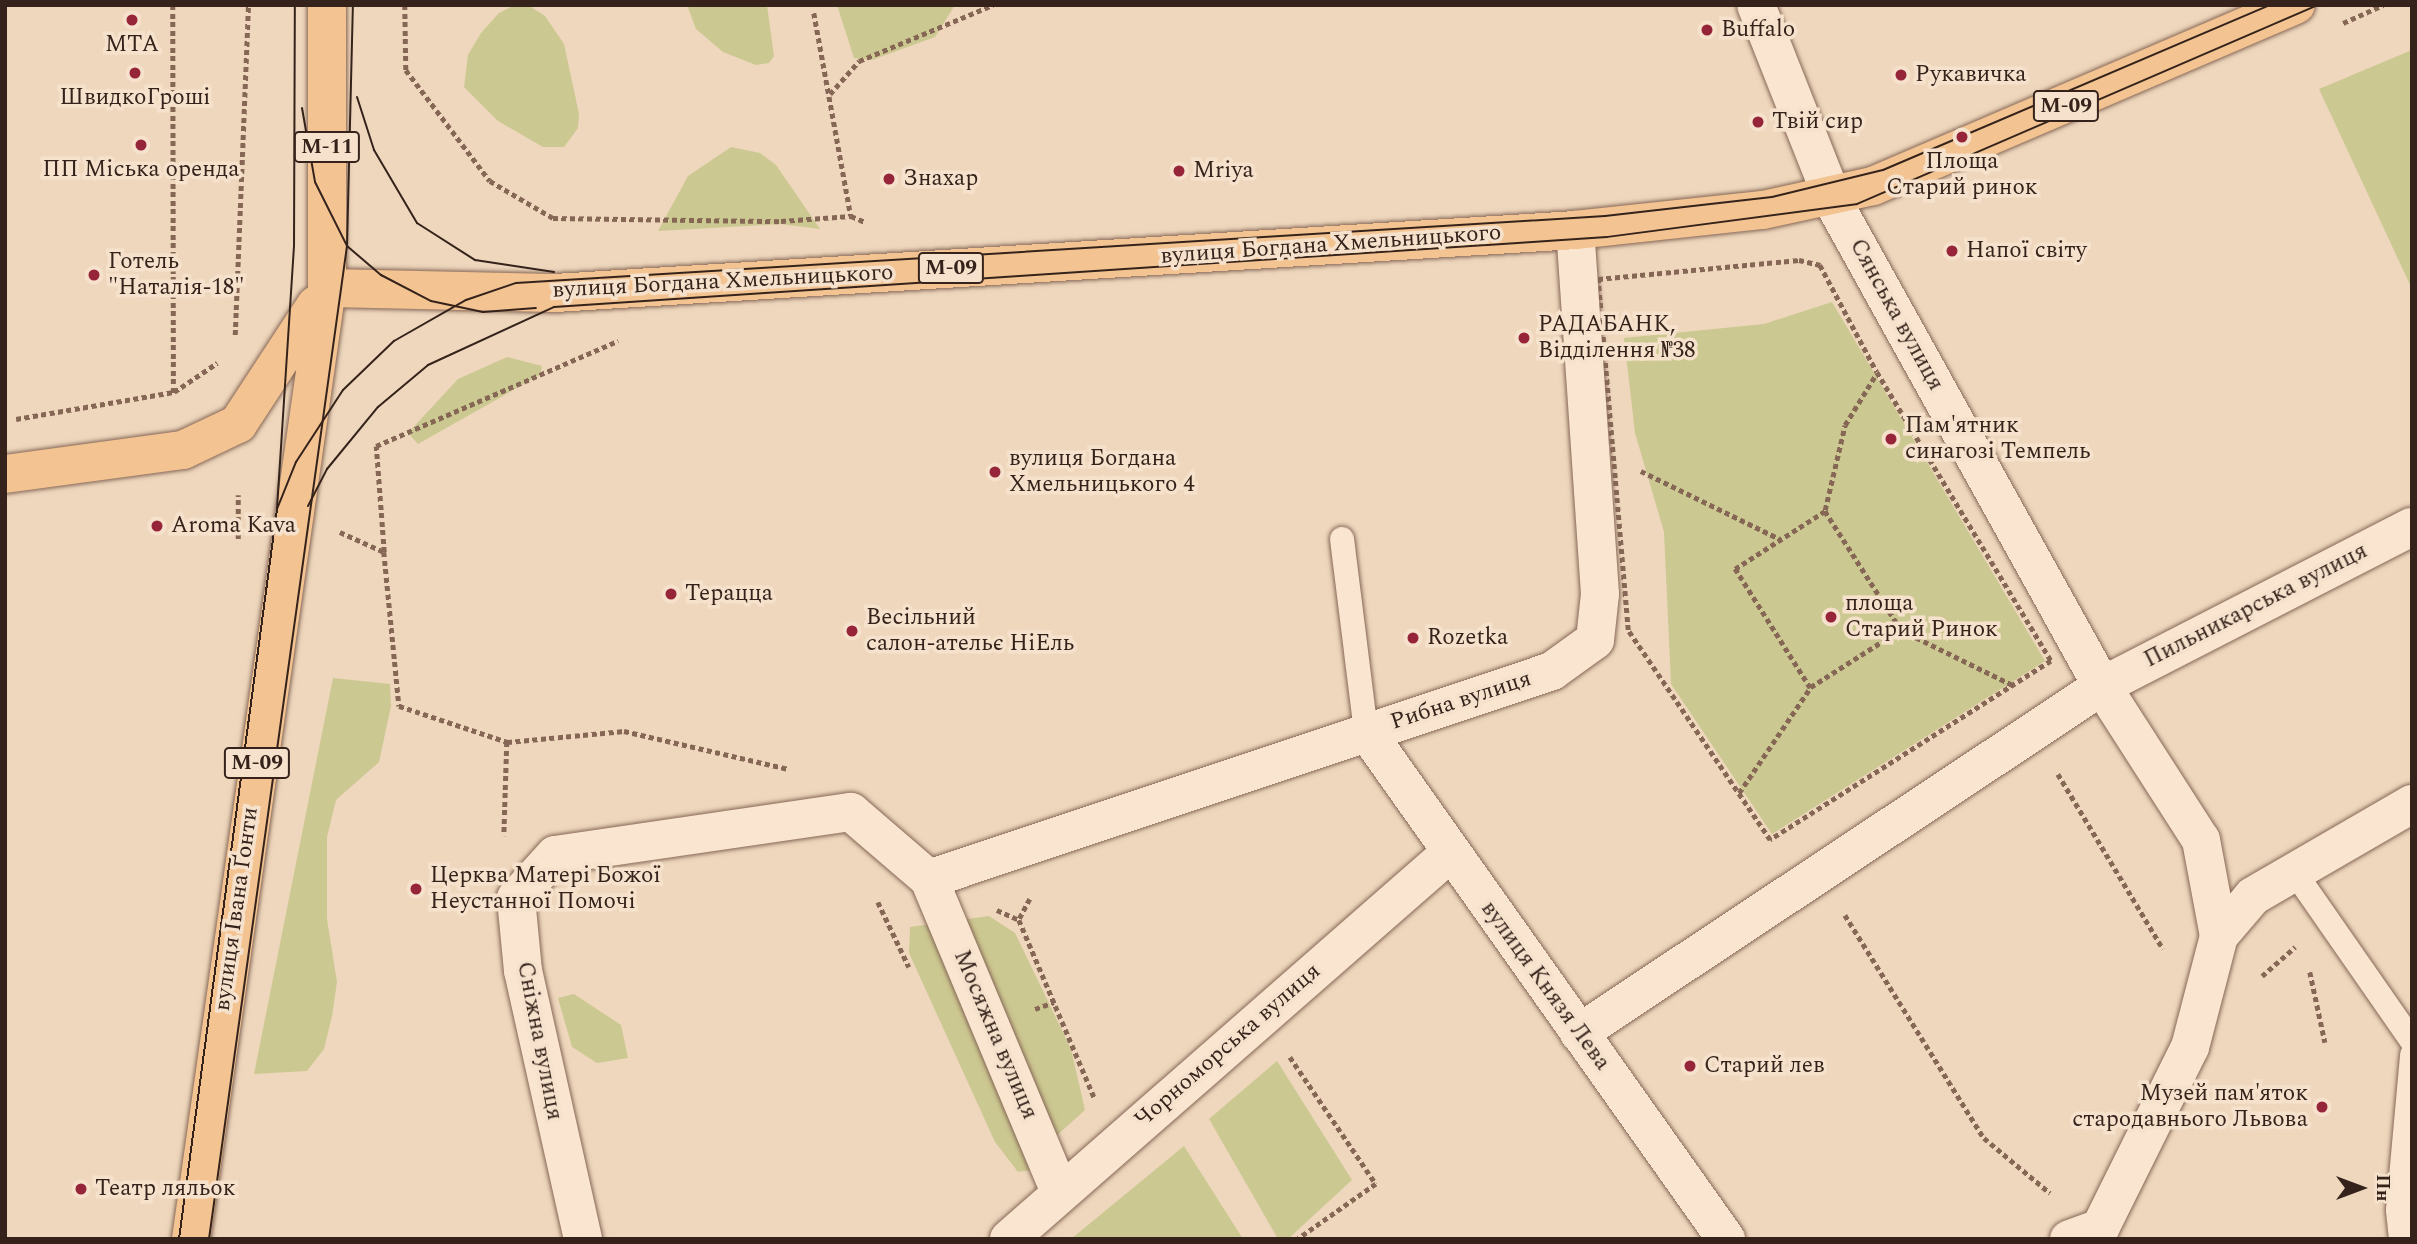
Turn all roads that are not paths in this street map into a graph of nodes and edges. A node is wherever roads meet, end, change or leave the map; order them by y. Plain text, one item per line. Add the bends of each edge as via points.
1 (327, 5) edge
2 (1756, 5) edge
3 (2296, 5) edge
4 (1833, 198) junction
5 (1574, 230) junction
6 (327, 288) junction
7 (5, 474) edge
8 (2412, 527) edge
9 (1342, 539) dead end
10 (2102, 685) junction
11 (1366, 731) junction
12 (2412, 804) edge
13 (1449, 854) junction
14 (2293, 870) junction
15 (935, 892) junction
16 (2219, 936) junction
17 (1579, 1033) junction
18 (2412, 1041) edge
19 (2412, 1055) edge
20 (1060, 1192) junction
21 (2091, 1235) edge
22 (191, 1239) edge
23 (583, 1239) edge
24 (1009, 1239) edge
25 (1726, 1239) edge
26 (2401, 1239) edge

1 - 6 main road, М-11
2 - 4 street, Сянська вулиця
3 - 4 main road, вулиця Богдана Хмельницького / М-09 via 1966,149
4 - 5 main road, вулиця Богдана Хмельницького / М-09
4 - 10 street, Сянська вулиця
5 - 6 main road, вулиця Богдана Хмельницького / М-09 via 555,293
5 - 11 street, Рибна вулиця via 1600,594 1595,640 1552,671
6 - 7 main road via 238,424 183,450
6 - 22 main road, вулиця Івана Ґонти / М-09
8 - 10 street, Пильникарська вулиця
9 - 11 lane
10 - 16 street, Сянська вулиця via 2201,840
10 - 17 street
11 - 13 street, вулиця Князя Лева
11 - 15 street, Рибна вулиця
12 - 14 street
13 - 17 street, вулиця Князя Лева
13 - 20 street, Чорноморська вулиця
14 - 16 street via 2253,896
14 - 18 lane
15 - 20 street, Мосяжна вулиця
15 - 23 street, Сніжна вулиця via 851,812 555,856 516,898 523,971
16 - 21 street via 2190,1047
17 - 25 street, вулиця Князя Лева
19 - 26 lane via 2398,1210
20 - 24 street, Чорноморська вулиця

